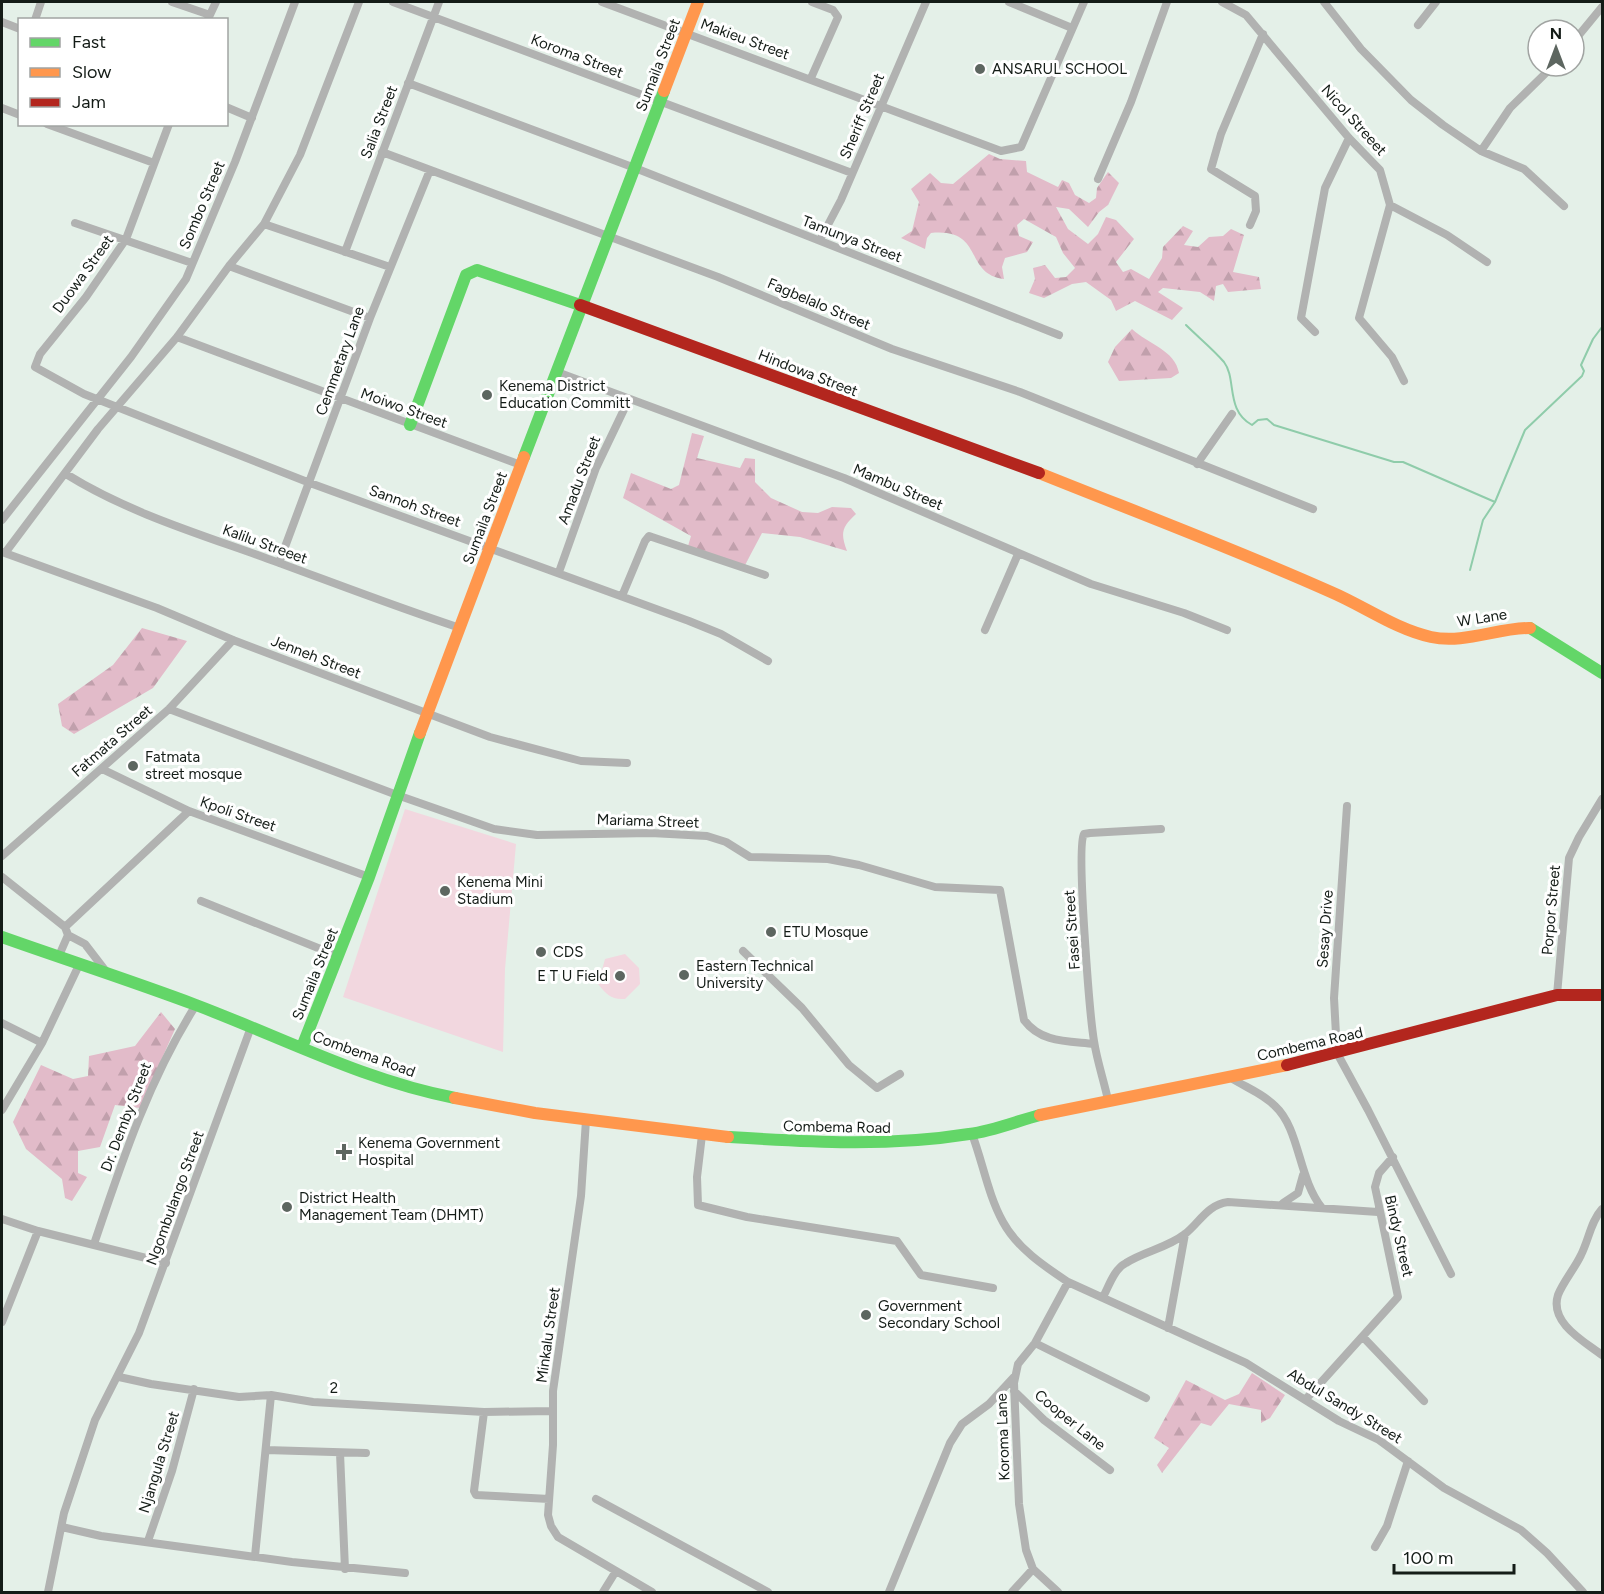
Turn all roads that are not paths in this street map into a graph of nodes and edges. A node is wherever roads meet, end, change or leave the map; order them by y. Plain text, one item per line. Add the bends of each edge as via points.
1 (41, 2) edge
2 (172, 2) edge
3 (216, 2) edge
4 (295, 2) edge
5 (358, 2) edge
6 (393, 2) edge
7 (439, 2) edge
8 (602, 2) edge
9 (698, 2) edge
10 (812, 2) edge
11 (926, 2) edge
12 (1009, 2) edge
13 (1084, 2) edge
14 (1167, 2) edge
15 (1222, 2) edge
16 (1324, 2) edge
17 (1437, 2) edge
18 (1602, 7) edge
19 (209, 17) edge
20 (434, 17) junction
21 (36, 18) edge
22 (2, 22) edge
23 (1418, 25) dead end
24 (1072, 27) junction
25 (1586, 27) edge
26 (18, 28) edge
27 (687, 32) junction
28 (1263, 34) junction
29 (811, 78) junction
30 (1542, 78) edge
31 (408, 83) junction
32 (660, 102) junction
33 (880, 107) junction
34 (2, 108) edge
35 (228, 108) edge
36 (18, 114) edge
37 (252, 118) junction
38 (52, 126) edge
39 (168, 126) edge
40 (1349, 138) junction
41 (1481, 151) junction
42 (382, 152) junction
43 (154, 163) junction
44 (635, 168) junction
45 (429, 170) junction
46 (852, 173) junction
47 (1098, 179) dead end
48 (1390, 205) junction
49 (1564, 206) dead end
50 (75, 223) dead end
51 (264, 224) junction
52 (1250, 225) dead end
53 (610, 237) junction
54 (126, 239) junction
55 (820, 240) junction
56 (345, 252) junction
57 (1487, 262) dead end
58 (192, 263) junction
59 (229, 266) junction
60 (390, 267) junction
61 (584, 306) junction
62 (370, 318) junction
63 (1315, 332) dead end
64 (1059, 335) dead end
65 (177, 337) junction
66 (557, 372) junction
67 (1404, 381) dead end
68 (98, 398) junction
69 (340, 399) junction
70 (629, 399) junction
71 (117, 406) junction
72 (1232, 414) dead end
73 (410, 425) junction
74 (1197, 464) junction
75 (521, 465) junction
76 (66, 474) junction
77 (310, 483) junction
78 (1313, 509) dead end
79 (2, 520) edge
80 (489, 548) junction
81 (3, 553) edge
82 (1018, 554) junction
83 (279, 563) junction
84 (559, 572) junction
85 (765, 575) dead end
86 (622, 596) junction
87 (1360, 607) joint
88 (460, 628) junction
89 (985, 630) dead end
90 (1227, 630) dead end
91 (233, 640) junction
92 (768, 661) dead end
93 (1602, 673) edge
94 (169, 709) junction
95 (426, 712) junction
96 (627, 763) dead end
97 (102, 769) junction
98 (397, 795) junction
99 (1602, 800) edge
100 (1347, 806) dead end
101 (189, 811) junction
102 (1161, 829) dead end
103 (2, 856) edge
104 (2, 877) edge
105 (369, 877) junction
106 (201, 901) dead end
107 (66, 931) junction
108 (2, 937) edge
109 (743, 951) dead end
110 (338, 956) junction
111 (58, 958) junction
112 (79, 964) junction
113 (108, 974) junction
114 (1557, 995) junction
115 (1602, 995) edge
116 (196, 1005) junction
117 (2, 1023) edge
118 (251, 1027) junction
119 (42, 1043) junction
120 (1094, 1044) junction
121 (302, 1047) junction
122 (1337, 1053) junction
123 (900, 1074) dead end
124 (1231, 1078) junction
125 (1108, 1100) junction
126 (2, 1110) edge
127 (586, 1120) junction
128 (972, 1134) junction
129 (702, 1135) junction
130 (1393, 1157) junction
131 (1303, 1174) junction
132 (1280, 1204) junction
133 (1322, 1208) junction
134 (1602, 1209) edge
135 (1378, 1212) junction
136 (2, 1219) edge
137 (38, 1231) junction
138 (1185, 1234) junction
139 (94, 1244) junction
140 (166, 1263) junction
141 (1451, 1274) dead end
142 (1068, 1282) junction
143 (993, 1288) dead end
144 (1103, 1297) junction
145 (2, 1322) edge
146 (1168, 1328) junction
147 (1363, 1337) junction
148 (1035, 1343) junction
149 (1602, 1355) edge
150 (119, 1377) junction
151 (1014, 1377) junction
152 (194, 1389) junction
153 (1014, 1391) junction
154 (270, 1395) junction
155 (1146, 1398) dead end
156 (1306, 1399) junction
157 (1424, 1401) dead end
158 (552, 1411) junction
159 (484, 1412) junction
160 (266, 1450) junction
161 (340, 1453) junction
162 (366, 1453) dead end
163 (1407, 1461) junction
164 (1110, 1470) dead end
165 (549, 1499) junction
166 (596, 1499) dead end
167 (62, 1527) junction
168 (148, 1541) junction
169 (1375, 1547) dead end
170 (255, 1556) junction
171 (345, 1569) junction
172 (1033, 1569) junction
173 (616, 1571) junction
174 (405, 1573) dead end
175 (48, 1593) edge
176 (603, 1593) edge
177 (652, 1593) edge
178 (768, 1593) edge
179 (889, 1593) edge
180 (1012, 1593) edge
181 (1058, 1593) edge
182 (1583, 1593) edge

1 - 21 street
2 - 19 street
3 - 19 street
4 - 37 street, Sombo Street
5 - 51 street via 300,155
6 - 20 street, Koroma Street
7 - 20 street, Salia Street
8 - 27 street, Makieu Street
9 - 27 street, Sumaila Street
10 - 29 street via 832,10 838,17
11 - 33 street, Sheriff Street
12 - 24 street
13 - 24 street
14 - 47 street
15 - 28 street, Nicol Streeet via 1246,15
16 - 41 street via 1390,80 1436,120
17 - 23 street
18 - 25 street
20 - 31 street, Salia Street
20 - 32 street, Koroma Street
22 - 26 street
24 - 33 street, Makieu Street via 1021,147 1016,150 1001,151
27 - 29 street, Makieu Street
27 - 32 street, Sumaila Street
28 - 40 street, Nicol Streeet
28 - 52 street via 1221,134 1211,169 1256,196 1256,211
29 - 33 street, Makieu Street
30 - 41 street via 1510,108
31 - 42 street, Salia Street
31 - 44 street, Tamunya Street
32 - 44 street, Sumaila Street
32 - 46 street, Koroma Street
33 - 46 street, Sheriff Street
34 - 36 street
35 - 37 street
37 - 58 street, Sombo Street
38 - 43 street
39 - 43 street, Duowa Street
40 - 48 street, Nicol Streeet via 1378,165
40 - 63 street via 1324,188 1308,288 1300,313
41 - 49 street via 1524,169
42 - 45 street, Fagbelalo Street
42 - 56 street, Salia Street
43 - 54 street, Duowa Street
44 - 53 street, Sumaila Street
44 - 55 street, Tamunya Street
45 - 53 street, Fagbelalo Street
45 - 60 street, Cemmetary Lane
46 - 55 street, Sheriff Street
48 - 57 street via 1447,235
48 - 67 street via 1359,318 1392,357
50 - 54 street
51 - 56 street
51 - 59 street
53 - 61 street, Sumaila Street
53 - 74 street, Fagbelalo Street
54 - 58 street
54 - 68 street, Duowa Street via 34,365 62,384
55 - 64 street, Tamunya Street
56 - 60 street
58 - 68 street, Sombo Street via 164,312
59 - 62 street
59 - 65 street
60 - 62 street, Cemmetary Lane
61 - 66 street, Sumaila Street
61 - 73 street, Hindowa Street via 484,272 470,271 442,333
61 - 87 street, Hindowa Street via 1022,466 1332,592
62 - 69 street, Cemmetary Lane
65 - 69 street, Moiwo Street
65 - 71 street
66 - 70 street, Mambu Street
66 - 75 street, Sumaila Street
68 - 71 street, Sannoh Street
68 - 79 street, Sombo Street
69 - 73 street, Moiwo Street
69 - 77 street, Cemmetary Lane
70 - 82 street, Mambu Street via 844,478
70 - 84 street, Amadu Street via 596,468
71 - 76 street
71 - 77 street, Sannoh Street
72 - 74 street
73 - 75 street, Moiwo Street
74 - 78 street, Fagbelalo Street
75 - 80 street, Sumaila Street
76 - 81 street
76 - 83 street, Kalilu Streeet via 126,506
77 - 80 street, Sannoh Street
77 - 83 street, Cemmetary Lane
80 - 84 street, Sannoh Street
80 - 88 street, Sumaila Street
81 - 91 street, Jenneh Street via 157,608
82 - 89 street
82 - 90 street, Mambu Street via 1091,584
83 - 88 street, Kalilu Streeet
84 - 86 street, Sannoh Street
85 - 86 street via 650,536
86 - 92 street, Sannoh Street via 721,634
87 - 93 street, W Lane via 1432,637 1471,638 1510,628 1530,628
88 - 95 street, Sumaila Street
91 - 94 street, Fatmata Street
91 - 95 street, Jenneh Street
94 - 97 street, Fatmata Street
94 - 98 street, Mariama Street
95 - 96 street, Jenneh Street via 542,752 581,761
95 - 98 street, Sumaila Street
97 - 101 street, Kpoli Street
97 - 103 street, Fatmata Street
98 - 105 street, Sumaila Street
98 - 120 street, Mariama Street via 514,833 685,834 716,839 750,857 828,859 935,887 1000,890 1024,1020 1031,1030 1047,1039
99 - 114 street, Porpor Street via 1569,858
100 - 122 street, Sesay Drive via 1334,998
101 - 105 street, Kpoli Street
101 - 107 street
102 - 120 street, Fasei Street via 1090,833 1081,839
104 - 107 street
105 - 110 street, Sumaila Street
106 - 110 street
107 - 111 street
107 - 113 street via 85,944
108 - 111 street
109 - 123 street via 802,1008 849,1065 877,1088
110 - 121 street, Sumaila Street
111 - 112 street, Combema Road
112 - 113 street, Combema Road
112 - 119 street
113 - 116 street, Combema Road
114 - 115 street, Combema Road
114 - 122 street, Combema Road
116 - 118 street, Combema Road
116 - 139 street, Dr. Demby Street via 153,1081
117 - 119 street
118 - 121 street, Combema Road
118 - 140 street, Ngombulango Street
119 - 126 street
120 - 125 street, Fasei Street
121 - 127 street, Combema Road via 428,1093
122 - 124 street, Combema Road
122 - 130 street, Bindy Street
124 - 125 street, Combema Road
124 - 131 street via 1275,1105 1284,1117
125 - 128 street, Combema Road
127 - 129 street, Combema Road
127 - 158 street, Minkalu Street via 581,1196
128 - 129 street, Combema Road via 886,1143
128 - 142 street, Abdul Sandy Street via 1003,1223 1030,1255
129 - 143 street via 698,1205 747,1217 897,1241 921,1275
130 - 135 street, Bindy Street via 1384,1164 1376,1180
130 - 141 street, Bindy Street
131 - 132 street via 1298,1193
131 - 133 street
132 - 133 street
132 - 138 street via 1218,1204
133 - 135 street
134 - 149 street via 1558,1296 1558,1306 1568,1328
135 - 147 street, Bindy Street via 1399,1293
136 - 137 street
137 - 139 street
137 - 145 street
138 - 144 street via 1118,1269
138 - 146 street
139 - 140 street
140 - 150 street, Ngombulango Street
142 - 144 street, Abdul Sandy Street
142 - 148 street, Koroma Lane
144 - 146 street, Abdul Sandy Street
146 - 156 street, Abdul Sandy Street via 1246,1363
147 - 156 street, Bindy Street
147 - 157 street
148 - 151 street, Koroma Lane via 1018,1364
148 - 155 street
150 - 152 street, 2
150 - 167 street, Ngombulango Street via 95,1420
151 - 153 street, Koroma Lane
151 - 179 street via 989,1404 962,1424 950,1443
152 - 154 street, 2 via 240,1397
152 - 168 street, Njangula Street
153 - 164 street, Cooper Lane via 1044,1420
153 - 172 street, Koroma Lane via 1019,1504
154 - 159 street, 2 via 313,1402
154 - 160 street
156 - 163 street, Abdul Sandy Street via 1339,1421 1379,1440
158 - 159 street, 2
158 - 165 street, Minkalu Street
159 - 165 street via 476,1495
160 - 161 street
160 - 170 street
161 - 162 street
161 - 171 street
163 - 169 street via 1387,1526
163 - 182 street, Abdul Sandy Street via 1459,1497 1521,1530
165 - 173 street, Minkalu Street via 551,1526 558,1537
166 - 178 street
167 - 168 street
167 - 175 street, Ngombulango Street
168 - 170 street
170 - 171 street
171 - 174 street
172 - 180 street
172 - 181 street
173 - 176 street
173 - 177 street, Minkalu Street

